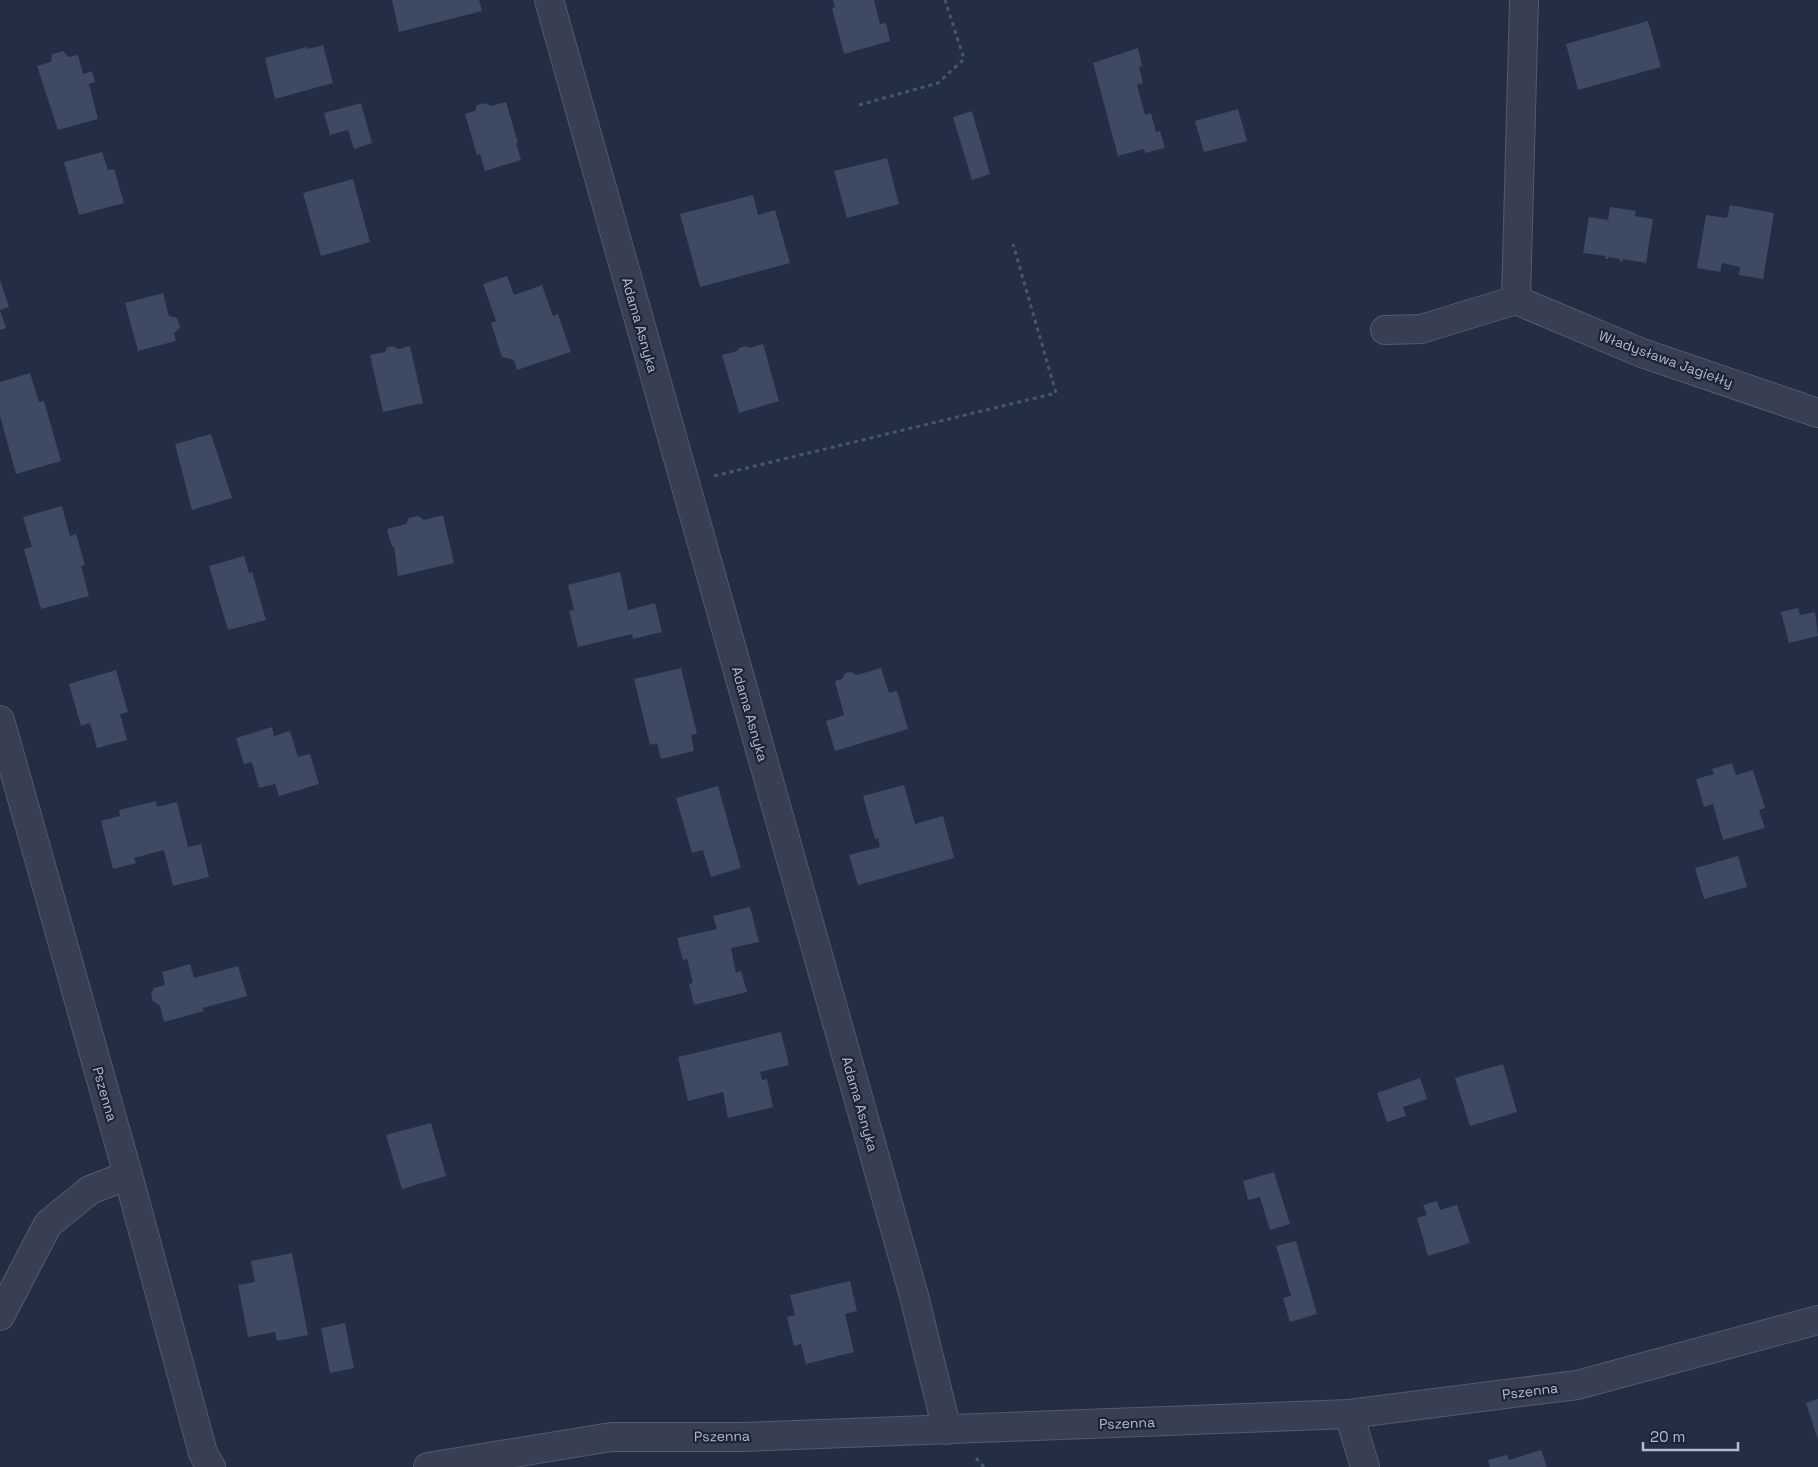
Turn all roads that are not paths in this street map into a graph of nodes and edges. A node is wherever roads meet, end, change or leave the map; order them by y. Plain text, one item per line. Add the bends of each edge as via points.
1 (549, 0) edge
2 (1524, 0) edge
3 (1516, 300) junction
4 (1385, 330) dead end
5 (1818, 413) edge
6 (0, 720) edge
7 (128, 1175) junction
8 (0, 1316) edge
9 (1818, 1320) edge
10 (1350, 1414) junction
11 (947, 1430) junction
12 (211, 1467) edge
13 (428, 1467) edge
14 (1365, 1467) edge

1 - 11 street, Adama Asnyka via 911,1287
2 - 3 street
3 - 4 street via 1421,329
3 - 5 street, Władysława Jagiełły via 1642,352
6 - 7 street, Pszenna
7 - 8 street via 90,1190 48,1224
7 - 12 street, Pszenna via 203,1453
9 - 10 street, Pszenna via 1577,1385
10 - 11 street, Pszenna
10 - 14 street
11 - 13 street, Pszenna via 742,1437 612,1437

